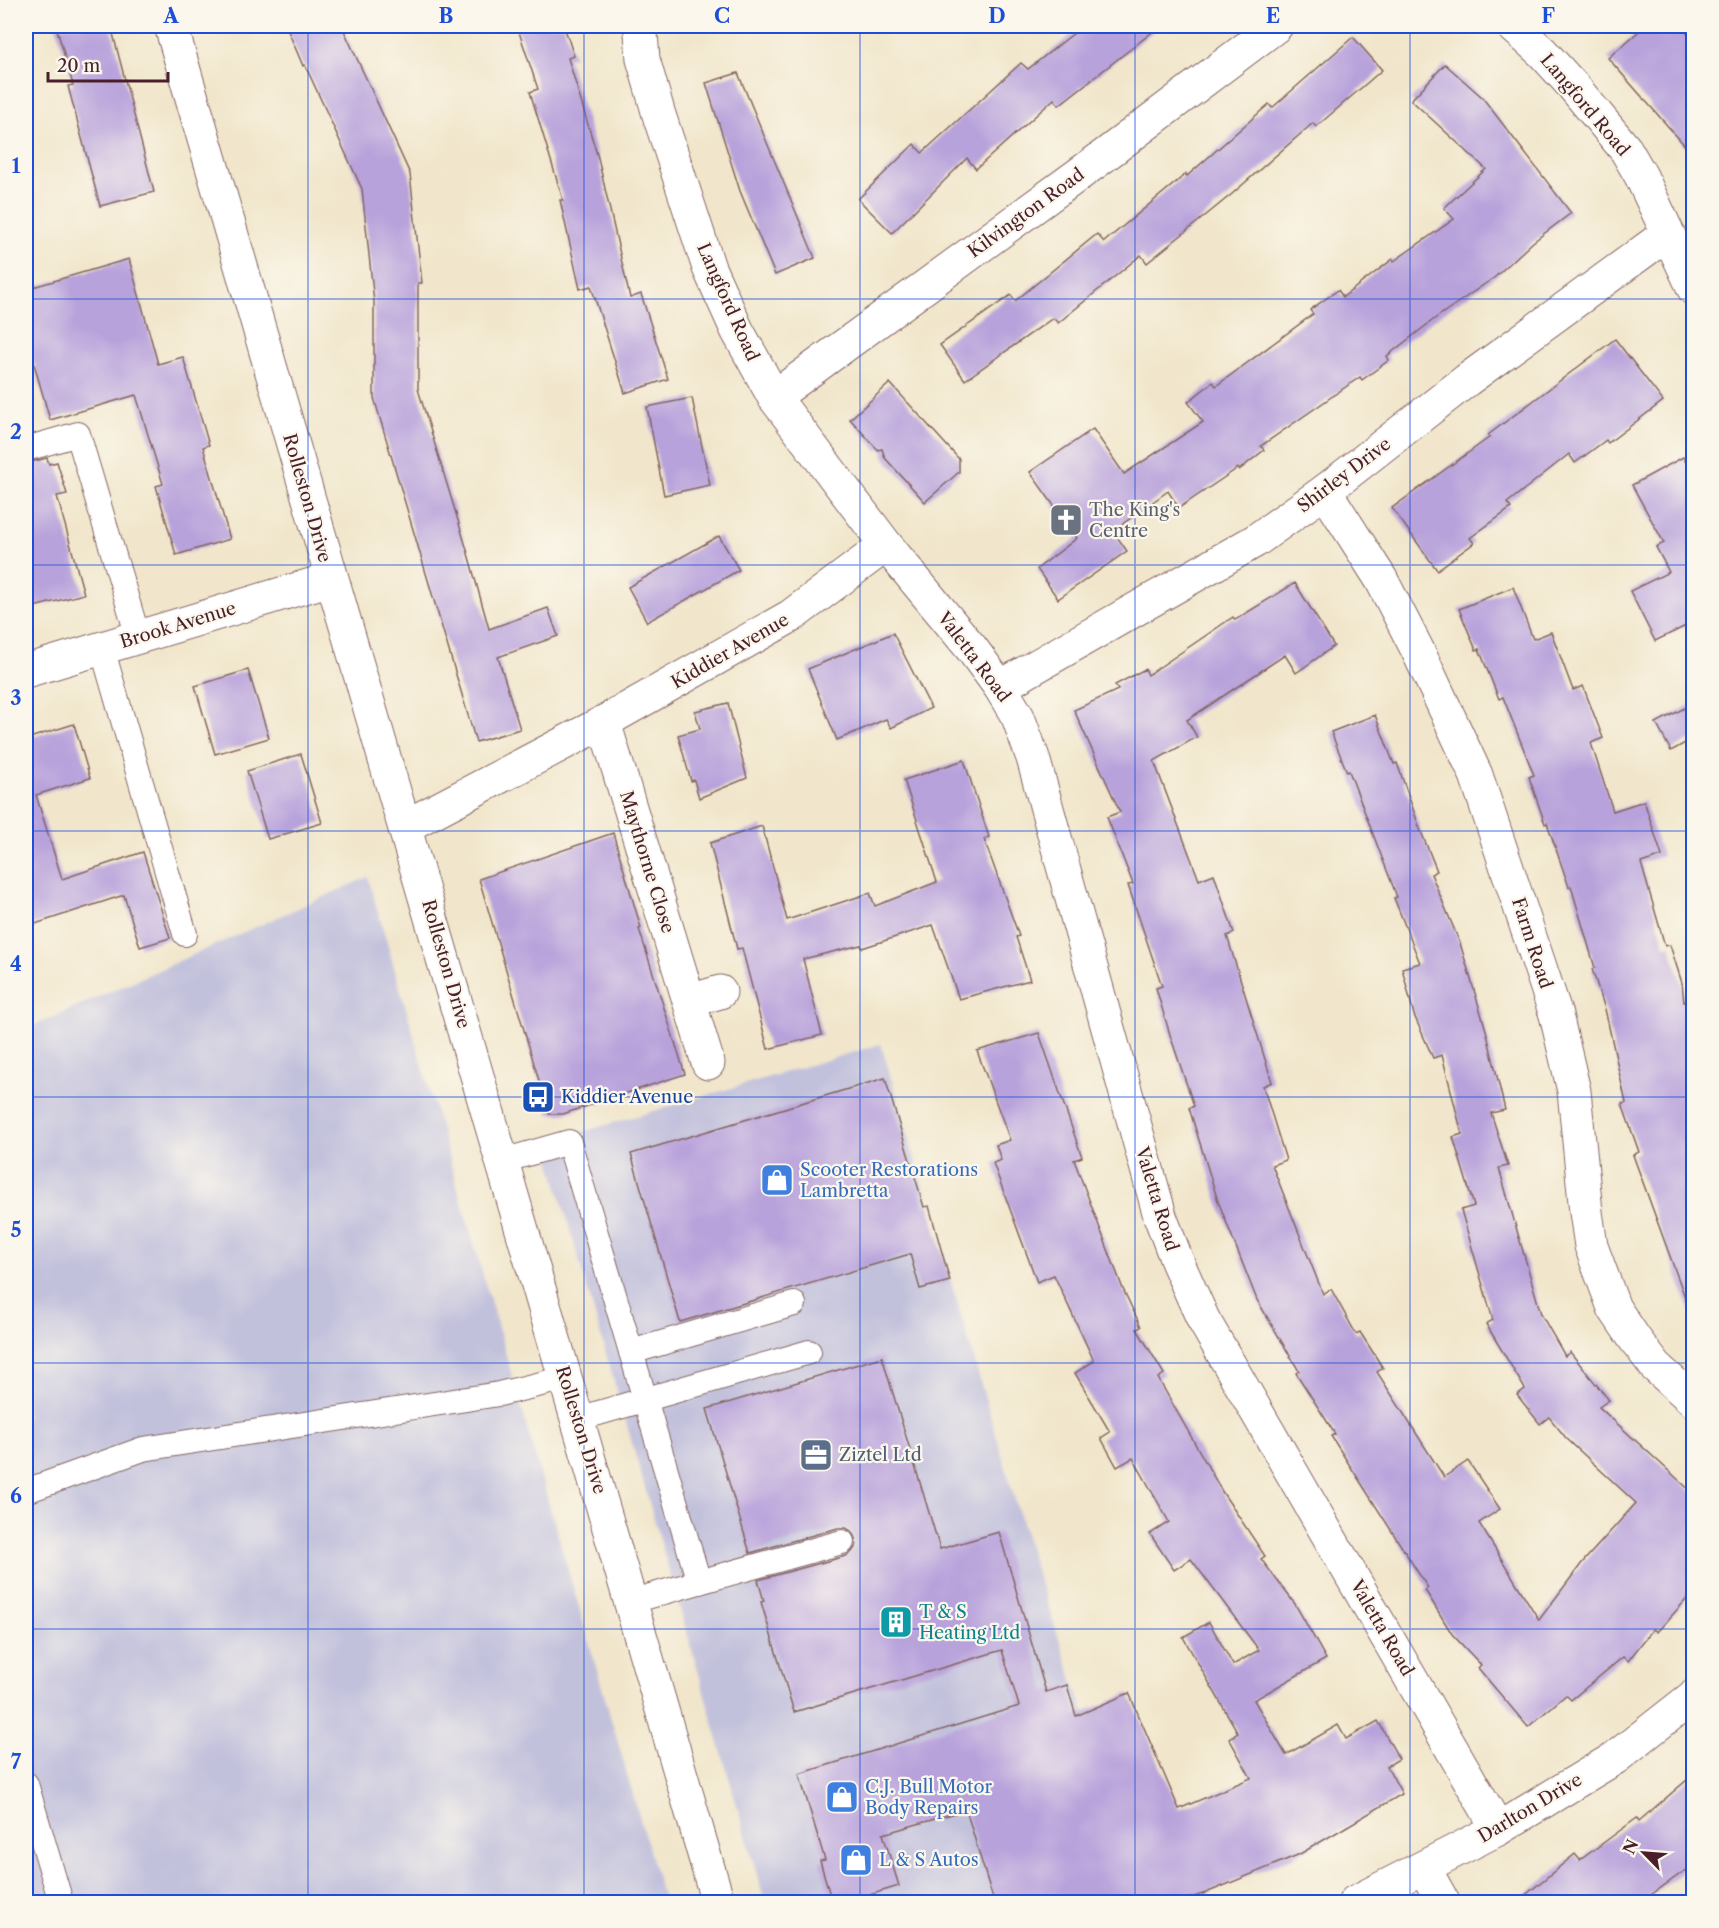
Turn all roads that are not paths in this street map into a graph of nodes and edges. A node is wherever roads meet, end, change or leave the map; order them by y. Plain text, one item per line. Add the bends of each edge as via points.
1 (171, 26) edge
2 (643, 26) edge
3 (1276, 26) edge
4 (1513, 26) edge
5 (1667, 234) junction
6 (1694, 289) edge
7 (774, 397) junction
8 (26, 449) edge
9 (1324, 491) junction
10 (886, 546) junction
11 (331, 579) junction
12 (138, 637) junction
13 (102, 648) junction
14 (26, 671) edge
15 (1000, 687) junction
16 (604, 722) junction
17 (406, 826) junction
18 (185, 934) dead end
19 (708, 1063) dead end
20 (502, 1161) junction
21 (794, 1304) dead end
22 (631, 1352) junction
23 (809, 1352) dead end
24 (566, 1378) junction
25 (645, 1399) junction
26 (1694, 1401) edge
27 (578, 1419) junction
28 (26, 1491) edge
29 (842, 1542) dead end
30 (699, 1582) junction
31 (633, 1601) junction
32 (1694, 1696) edge
33 (26, 1784) edge
34 (1498, 1829) junction
35 (1424, 1868) junction
36 (60, 1902) edge
37 (718, 1902) edge
38 (1354, 1902) edge
39 (1443, 1902) edge

1 - 11 street, Rolleston Drive
2 - 7 street, Langford Road via 643,58 709,268
3 - 7 street, Kilvington Road
4 - 5 street, Langford Road via 1573,86 1626,150
5 - 6 street, Langford Road
5 - 9 street, Shirley Drive via 1467,380
7 - 10 street, Langford Road
8 - 12 lane via 78,434
9 - 15 street, Shirley Drive via 1256,540
9 - 26 street, Farm Road via 1381,579 1476,775 1556,1015 1574,1091 1592,1246 1614,1308 1656,1367
10 - 15 street, Valetta Road
10 - 16 street, Kiddier Avenue via 791,616
11 - 12 street, Brook Avenue
11 - 17 street, Rolleston Drive
12 - 13 street, Brook Avenue
13 - 14 street, Brook Avenue
13 - 18 lane
15 - 34 street, Valetta Road via 1018,717 1034,758 1160,1216 1176,1261 1203,1319
16 - 17 street, Kiddier Avenue
16 - 19 street, Maythorne Close via 705,997
17 - 20 street, Rolleston Drive
20 - 22 lane via 569,1142
20 - 24 street, Rolleston Drive
21 - 22 lane
22 - 25 lane
23 - 25 lane
24 - 27 street, Rolleston Drive
24 - 28 lane via 499,1394 143,1449
25 - 27 lane
25 - 30 lane
27 - 31 street, Rolleston Drive
29 - 30 lane
30 - 31 lane
31 - 37 street, Rolleston Drive
32 - 34 street, Darlton Drive via 1615,1758
33 - 36 lane
34 - 35 street, Darlton Drive
35 - 38 street, Darlton Drive
35 - 39 street

